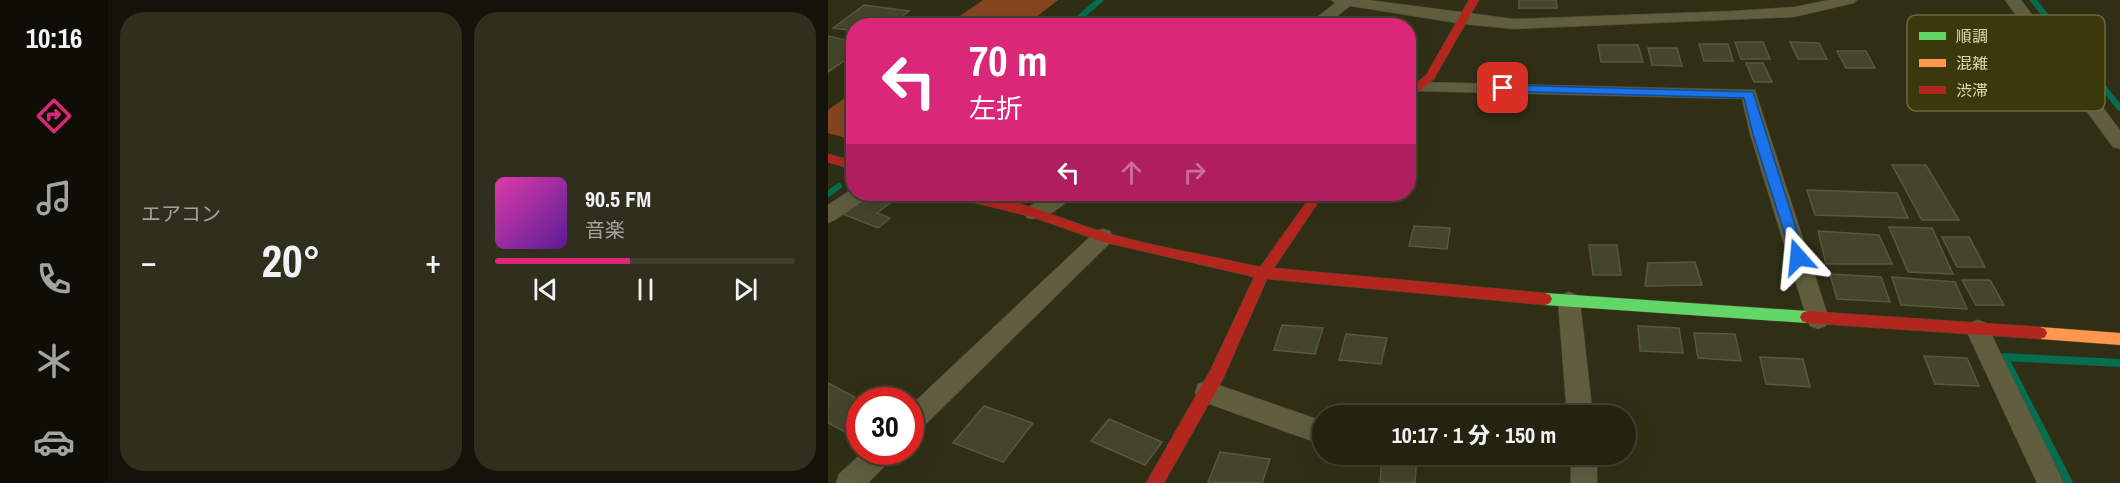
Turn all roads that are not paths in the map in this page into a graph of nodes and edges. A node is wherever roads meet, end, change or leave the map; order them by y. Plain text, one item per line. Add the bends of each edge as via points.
1 (1345, 0) edge
2 (1474, 0) edge
3 (1848, 0) edge
4 (2013, 0) edge
5 (1798, 5) edge
6 (2024, 15) edge
7 (1324, 18) edge
8 (1463, 19) junction
9 (1416, 90) edge
10 (1416, 92) edge
11 (2096, 111) edge
12 (2120, 143) edge
13 (828, 158) edge
14 (846, 164) edge
15 (849, 201) edge
16 (985, 201) edge
17 (1052, 201) edge
18 (1313, 201) edge
19 (1034, 213) junction
20 (828, 215) edge
21 (1103, 237) junction
22 (1263, 273) junction
23 (1569, 301) junction
24 (1818, 319) junction
25 (1978, 330) junction
26 (2120, 339) edge
27 (1207, 392) junction
28 (1579, 405) edge
29 (924, 410) edge
30 (1312, 429) edge
31 (868, 465) edge
32 (1584, 465) edge
33 (849, 483) edge
34 (1155, 483) edge
35 (1584, 483) edge
36 (2051, 483) edge

1 - 7 street
1 - 8 street
2 - 8 street
3 - 5 street
4 - 6 street
5 - 8 street via 1733,16 1579,23 1514,24
8 - 9 street via 1430,77
10 - 24 street via 1749,94
11 - 12 street
13 - 14 street
15 - 20 street
16 - 19 street
17 - 19 street
18 - 22 street
19 - 21 street
21 - 22 street
21 - 29 street
22 - 23 street
22 - 27 street
23 - 24 street
23 - 28 street
24 - 25 street
25 - 26 street
25 - 36 street
27 - 30 street
27 - 34 street
31 - 33 street
32 - 35 street

